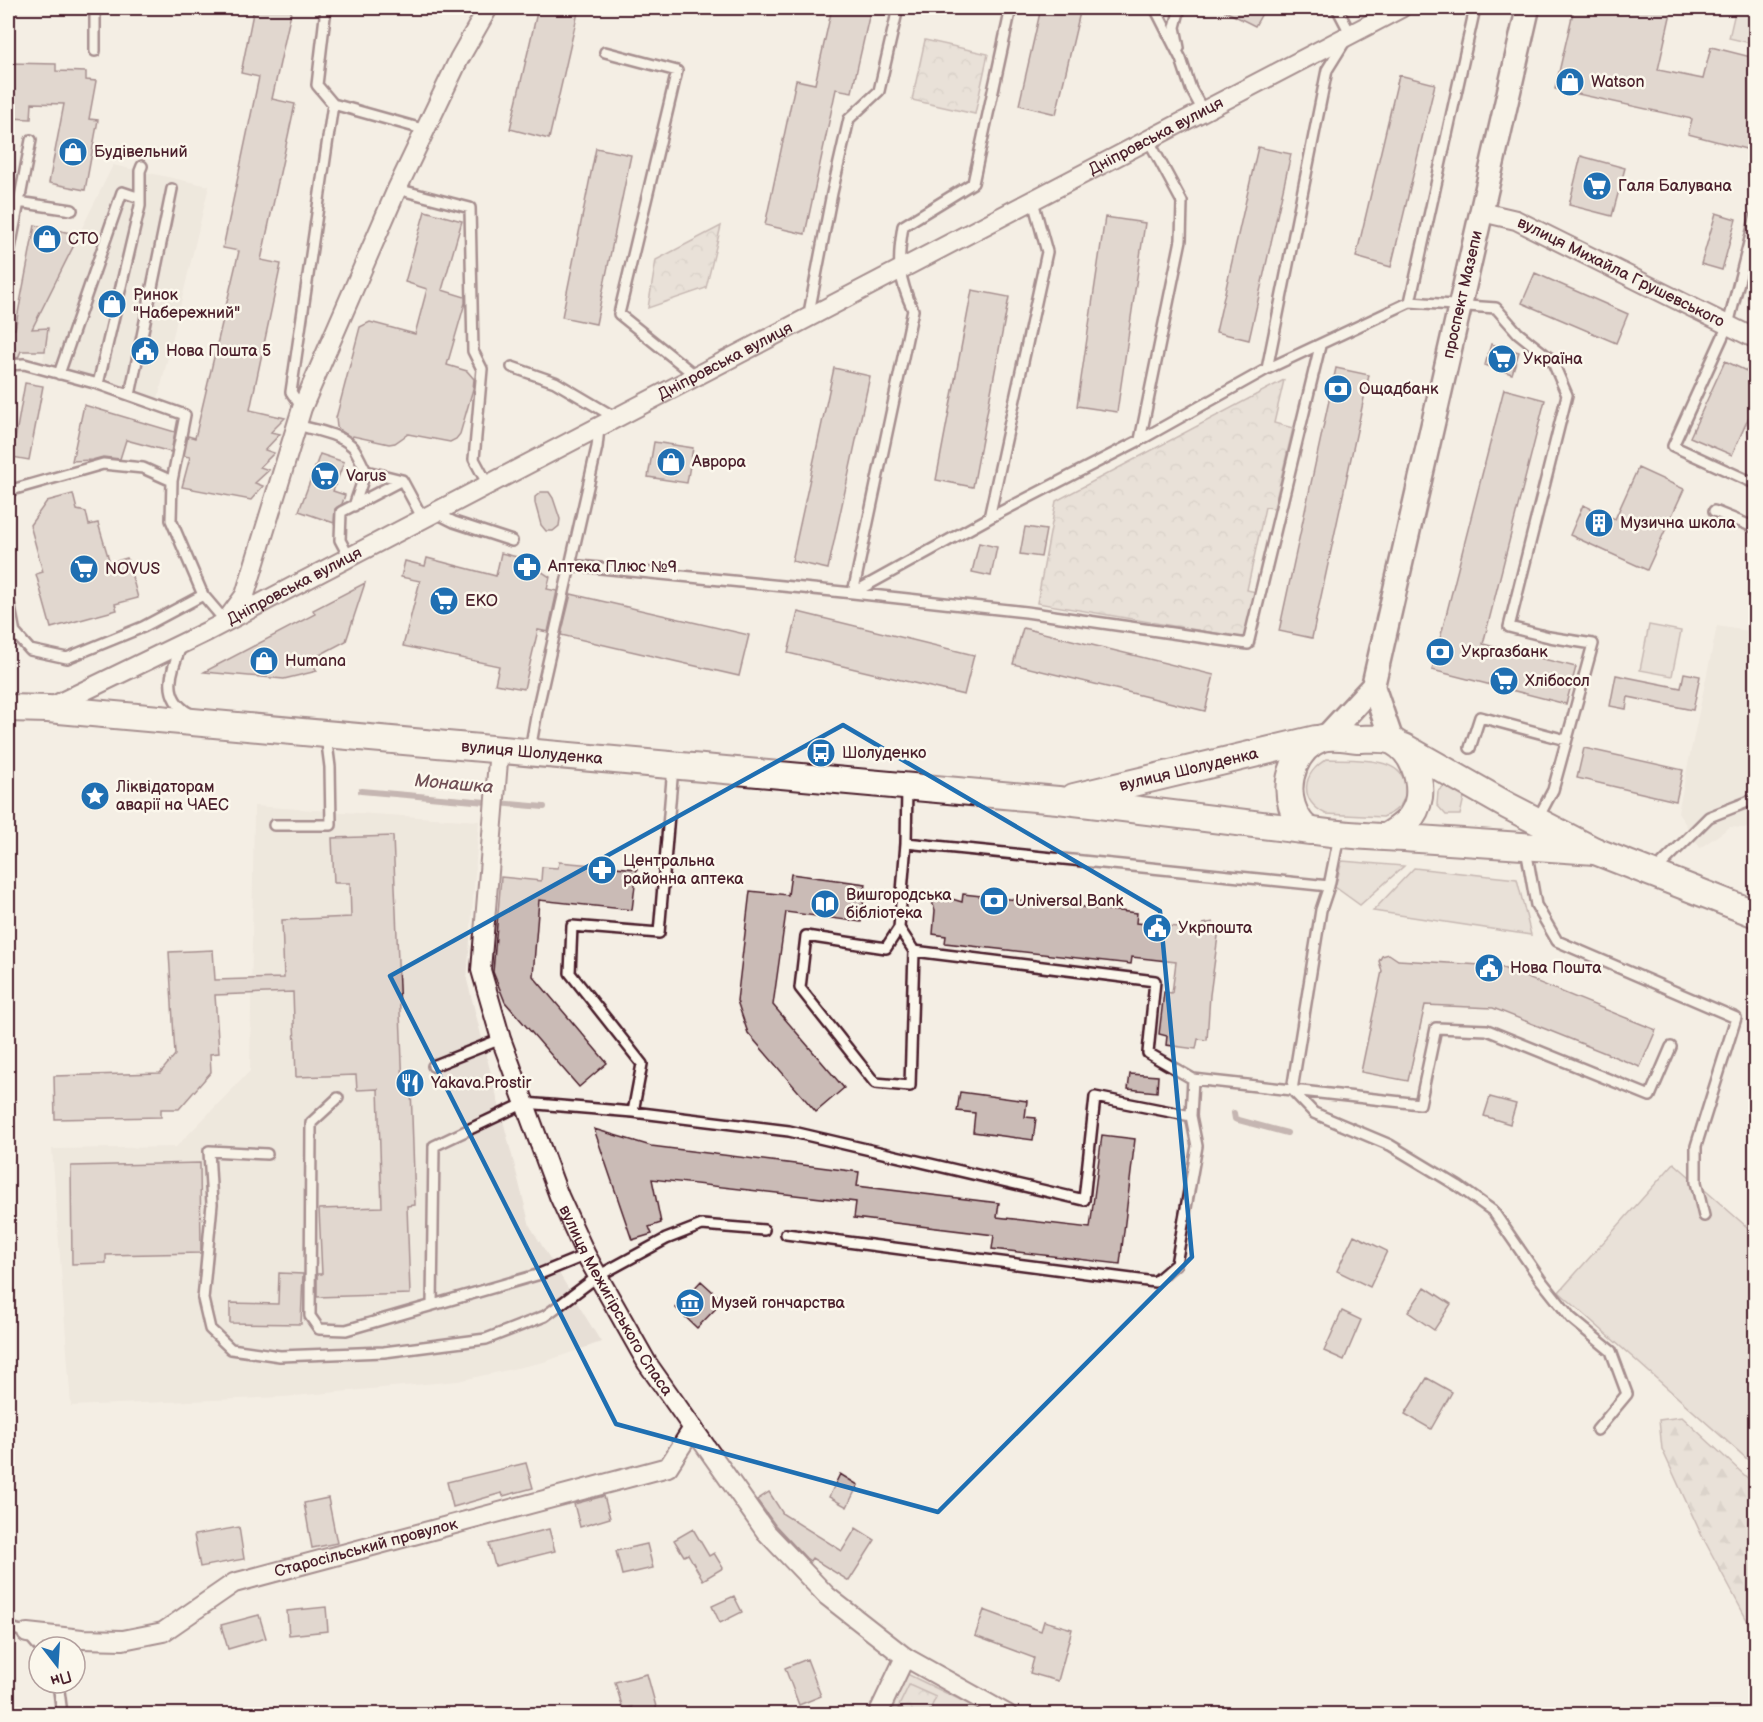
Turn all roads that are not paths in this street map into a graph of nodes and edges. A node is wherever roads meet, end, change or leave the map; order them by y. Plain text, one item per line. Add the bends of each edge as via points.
1 (12, 8) edge
2 (95, 8) edge
3 (326, 8) edge
4 (488, 8) edge
5 (898, 8) edge
6 (1011, 8) edge
7 (1155, 8) edge
8 (1180, 8) edge
9 (1337, 8) edge
10 (1401, 8) edge
11 (1475, 8) edge
12 (1528, 8) edge
13 (8, 10) edge
14 (1350, 33) junction
15 (95, 51) dead end
16 (605, 52) dead end
17 (1181, 59) junction
18 (333, 104) junction
19 (1203, 111) junction
20 (426, 130) junction
21 (31, 140) dead end
22 (1149, 141) junction
23 (142, 166) dead end
24 (172, 189) dead end
25 (397, 189) junction
26 (140, 198) junction
27 (1033, 201) junction
28 (18, 202) junction
29 (72, 210) dead end
30 (1482, 212) junction
31 (1755, 215) edge
32 (8, 259) edge
33 (899, 271) junction
34 (1410, 302) junction
35 (1461, 305) junction
36 (808, 318) junction
37 (1728, 326) junction
38 (1755, 339) edge
39 (1320, 346) junction
40 (8, 364) edge
41 (512, 367) dead end
42 (1267, 369) junction
43 (59, 374) junction
44 (696, 376) junction
45 (98, 384) junction
46 (130, 395) junction
47 (300, 416) junction
48 (616, 418) junction
49 (599, 428) junction
50 (1140, 440) junction
51 (366, 471) junction
52 (402, 480) junction
53 (172, 482) junction
54 (1755, 484) edge
55 (488, 485) junction
56 (8, 491) edge
57 (354, 506) junction
58 (1714, 511) dead end
59 (428, 515) junction
60 (988, 518) junction
61 (1755, 528) edge
62 (512, 541) dead end
63 (349, 557) junction
64 (570, 565) junction
65 (853, 593) junction
66 (203, 595) junction
67 (8, 597) edge
68 (226, 622) junction
69 (182, 644) junction
70 (1373, 686) junction
71 (8, 708) edge
72 (48, 709) junction
73 (208, 723) junction
74 (325, 734) junction
75 (1324, 738) junction
76 (1566, 740) junction
77 (1394, 742) junction
78 (1470, 748) dead end
79 (499, 749) junction
80 (530, 752) junction
81 (673, 765) junction
82 (907, 786) junction
83 (1755, 797) edge
84 (1058, 800) junction
85 (1536, 821) junction
86 (274, 825) dead end
87 (1311, 831) junction
88 (1339, 833) junction
89 (1386, 837) junction
90 (906, 843) junction
91 (1526, 846) junction
92 (1595, 851) junction
93 (1653, 873) junction
94 (1329, 886) junction
95 (1755, 914) edge
96 (899, 928) junction
97 (914, 951) junction
98 (501, 1039) junction
99 (1671, 1047) dead end
100 (433, 1066) dead end
101 (1193, 1079) junction
102 (1292, 1090) junction
103 (338, 1098) dead end
104 (525, 1103) junction
105 (633, 1112) junction
106 (1191, 1116) junction
107 (267, 1154) dead end
108 (1704, 1216) dead end
109 (764, 1230) dead end
110 (786, 1234) dead end
111 (586, 1255) junction
112 (598, 1276) junction
113 (432, 1305) junction
114 (693, 1428) junction
115 (1597, 1430) dead end
116 (8, 1627) edge
117 (27, 1633) joint
118 (905, 1657) junction
119 (60, 1695) edge
120 (62, 1714) edge
121 (878, 1714) edge
122 (1007, 1714) edge

1 - 13 lane
2 - 15 lane
3 - 18 lane via 317,85
4 - 20 street
5 - 36 lane via 879,91 849,118
6 - 33 lane via 973,183 903,226
7 - 17 lane
8 - 17 lane via 1175,27
9 - 14 lane
10 - 14 street, Дніпровська вулиця
11 - 34 lane
12 - 30 street, проспект Мазепи
14 - 19 street, Дніпровська вулиця
14 - 42 lane via 1327,70
16 - 44 lane via 677,71 619,314
17 - 19 lane
18 - 20 lane
18 - 47 lane via 291,392
19 - 22 street, Дніпровська вулиця
20 - 25 street
21 - 28 lane
22 - 27 street, Дніпровська вулиця
22 - 50 lane via 1182,202 1182,231
23 - 26 lane
24 - 46 lane
25 - 47 street
25 - 55 lane via 470,208 472,351 482,369 474,459
26 - 43 lane via 122,192
26 - 45 lane
27 - 33 street, Дніпровська вулиця
27 - 60 lane via 1047,252
28 - 29 lane
28 - 32 lane
30 - 35 street, проспект Мазепи
30 - 37 street, вулиця Михайла Грушевського via 1516,220
31 - 37 lane
33 - 36 street, Дніпровська вулиця
33 - 65 lane via 913,310
34 - 35 lane
34 - 39 lane
35 - 70 street, проспект Мазепи
35 - 76 lane via 1496,308 1518,333 1552,360 1566,395 1509,627 1593,644
36 - 44 street, Дніпровська вулиця
37 - 38 street, вулиця Михайла Грушевського
37 - 54 lane via 1673,446
39 - 42 lane
39 - 65 lane via 1248,644 1026,612
40 - 43 lane via 24,364
41 - 48 lane via 555,382
42 - 50 lane
43 - 45 lane
44 - 48 street, Дніпровська вулиця
45 - 46 lane
46 - 53 lane via 185,415
47 - 51 lane via 354,447
47 - 68 street via 244,595
48 - 49 street, Дніпровська вулиця
49 - 55 street, Дніпровська вулиця
49 - 64 lane
50 - 60 lane
51 - 52 lane
51 - 57 lane
52 - 57 lane
52 - 59 lane
53 - 56 lane via 143,468 104,464
53 - 66 lane via 171,520
55 - 59 street, Дніпровська вулиця
57 - 63 lane via 341,512 340,540
58 - 61 lane
59 - 62 lane
59 - 63 street, Дніпровська вулиця
60 - 65 lane
63 - 68 street, Дніпровська вулиця
64 - 65 lane
64 - 80 lane
66 - 67 lane via 143,627 67,658 30,650 15,633
66 - 68 lane
68 - 69 street, Дніпровська вулиця
69 - 72 street, Дніпровська вулиця
69 - 73 lane via 171,670 170,688 180,708
70 - 75 street, проспект Мазепи
70 - 77 street
71 - 72 main road, вулиця Шолуденка
72 - 73 main road, вулиця Шолуденка
73 - 74 main road, вулиця Шолуденка
74 - 79 main road, вулиця Шолуденка
74 - 86 lane via 331,825
75 - 77 main road
75 - 84 main road, вулиця Шолуденка
75 - 87 main road via 1305,748 1292,771 1289,787 1296,817
76 - 78 lane via 1480,717
76 - 85 lane via 1552,790
77 - 85 main road
77 - 89 main road via 1416,770 1418,800 1414,814
79 - 80 main road, вулиця Шолуденка
79 - 98 street, вулиця Межигірського Спаса via 481,970
80 - 81 main road, вулиця Шолуденка
81 - 82 main road, вулиця Шолуденка
81 - 105 lane via 659,933 572,926 570,973 642,1064
82 - 84 main road, вулиця Шолуденка
82 - 90 lane
83 - 93 lane via 1708,817
84 - 87 main road, вулиця Шолуденка
85 - 92 main road
87 - 88 main road
88 - 89 main road
88 - 94 lane
89 - 91 main road
90 - 94 lane
90 - 96 lane
91 - 92 main road
91 - 108 lane via 1536,905 1557,941 1736,1018 1696,1146 1696,1182
92 - 93 main road
93 - 95 main road
94 - 102 lane via 1321,910
96 - 97 lane
96 - 97 lane via 886,948 806,936 800,988 876,1083 910,1086
97 - 101 lane via 1155,981 1148,1053
98 - 100 lane
98 - 104 street, вулиця Межигірського Спаса
99 - 102 lane via 1650,1096 1487,1030 1436,1028 1420,1104
101 - 102 lane
101 - 106 lane
102 - 115 lane via 1314,1113 1390,1145 1493,1211 1571,1318 1611,1351 1627,1394
103 - 113 lane via 311,1123 310,1316 319,1329 346,1330
104 - 105 lane
104 - 111 street, вулиця Межигірського Спаса
104 - 113 lane via 434,1146
105 - 106 lane via 789,1131 1084,1200 1095,1097
106 - 110 lane via 1197,1146 1176,1264 1155,1282
107 - 112 lane via 209,1151 212,1204 203,1299 210,1329 231,1349 291,1356 384,1352 486,1339 545,1316
109 - 112 lane via 702,1225 666,1239
111 - 112 street, вулиця Межигірського Спаса
111 - 113 lane via 537,1275
112 - 114 street, вулиця Межигірського Спаса via 647,1363
114 - 117 street, Старосільський провулок via 668,1467 234,1583 163,1632 123,1640
114 - 118 street, вулиця Межигірського Спаса via 766,1532 827,1596
116 - 117 lane
118 - 121 street
118 - 122 street, вулиця Межигірського Спаса
119 - 120 lane

